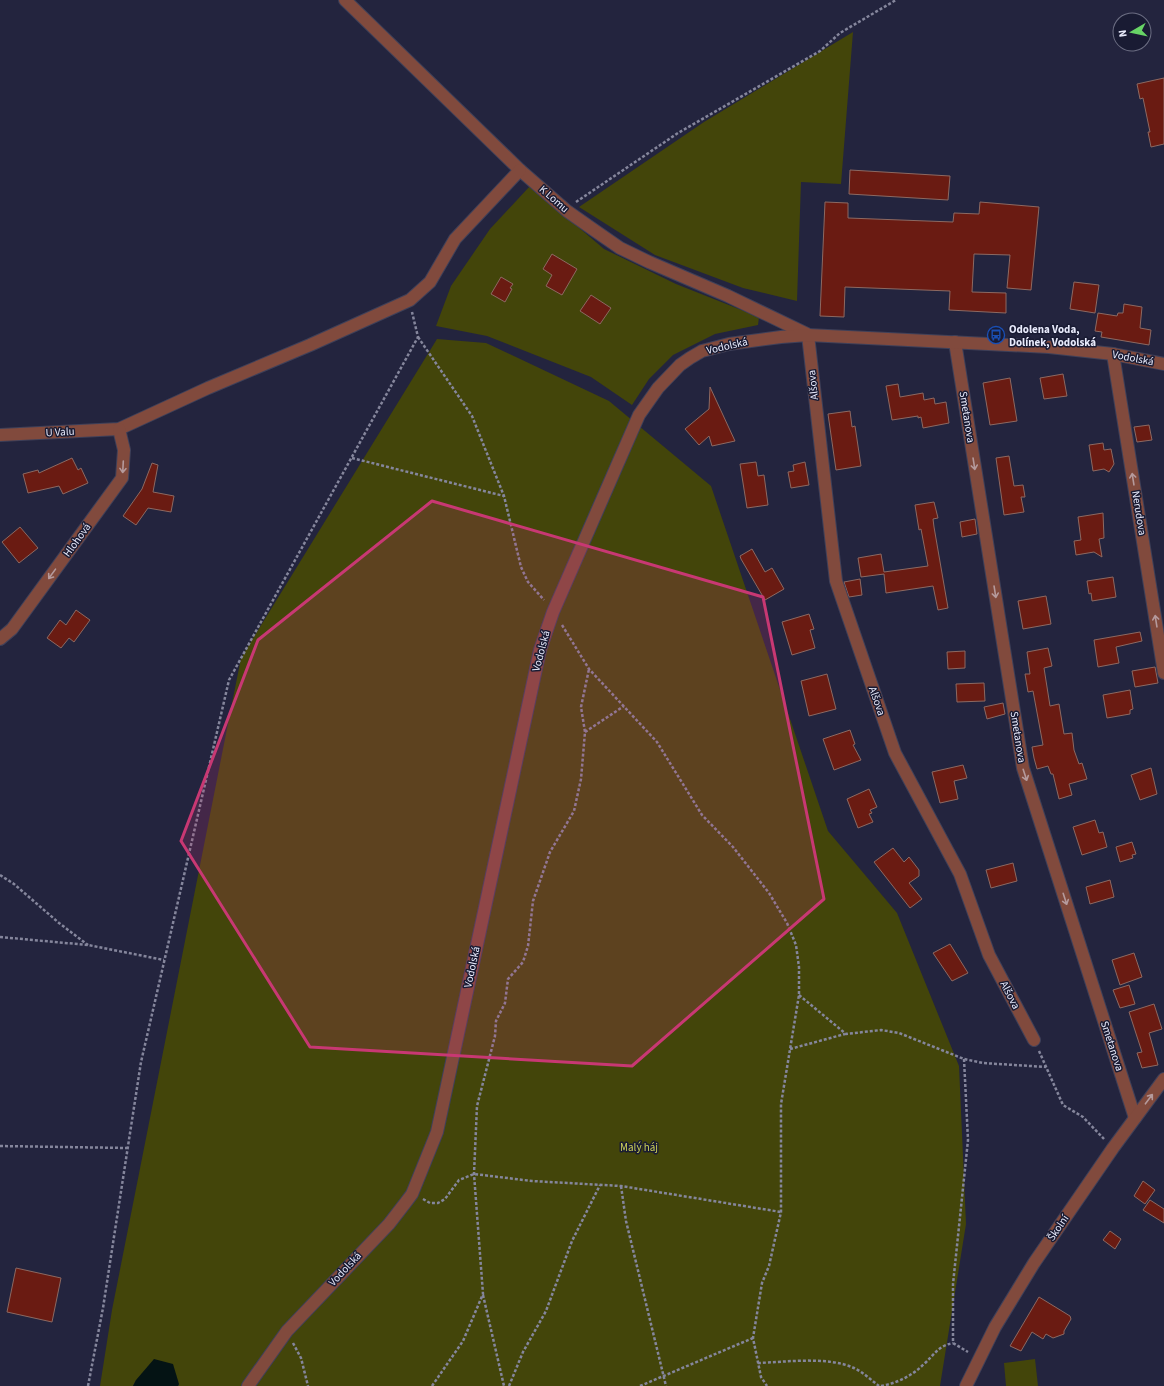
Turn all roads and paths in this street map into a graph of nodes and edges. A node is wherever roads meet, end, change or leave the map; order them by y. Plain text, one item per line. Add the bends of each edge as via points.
1 (345, 0) edge
2 (896, 0) edge
3 (520, 170) junction
4 (567, 211) junction
5 (410, 300) junction
6 (808, 335) junction
7 (418, 338) junction
8 (955, 342) junction
9 (1113, 354) junction
10 (1164, 364) edge
11 (119, 429) junction
12 (0, 435) edge
13 (352, 458) junction
14 (504, 496) junction
15 (553, 612) junction
16 (0, 639) edge
17 (589, 669) junction
18 (1164, 673) edge
19 (624, 706) junction
20 (585, 732) junction
21 (0, 875) edge
22 (0, 937) edge
23 (88, 945) junction
24 (164, 960) junction
25 (799, 995) junction
26 (846, 1034) junction
27 (1034, 1040) joint
28 (790, 1049) junction
29 (964, 1060) junction
30 (1046, 1067) junction
31 (1164, 1079) edge
32 (1135, 1118) junction
33 (0, 1146) edge
34 (128, 1148) junction
35 (1113, 1148) junction
36 (474, 1174) junction
37 (600, 1184) junction
38 (621, 1186) junction
39 (412, 1194) junction
40 (781, 1212) junction
41 (482, 1294) junction
42 (287, 1331) junction
43 (753, 1338) junction
44 (953, 1343) junction
45 (979, 1359) junction
46 (758, 1363) junction
47 (664, 1375) junction
48 (88, 1386) edge
49 (248, 1386) edge
50 (308, 1386) edge
51 (432, 1386) edge
52 (504, 1386) edge
53 (509, 1386) edge
54 (640, 1386) edge
55 (666, 1386) edge
56 (767, 1386) edge
57 (880, 1386) edge
58 (966, 1386) edge

1 - 3 street, K Lomu
2 - 4 path via 840,33 820,51 678,133 577,201
3 - 4 street, K Lomu
3 - 5 street via 455,239 430,282
4 - 6 street, K Lomu via 620,248 753,307
5 - 7 path
5 - 11 street
6 - 8 street, Vodolská
6 - 15 street, Vodolská via 750,340 702,351 680,365 658,388 639,415
6 - 27 street, Alšova via 836,581 895,753 960,874 989,955
7 - 13 path
7 - 14 path via 472,416
8 - 9 street, Vodolská via 1049,347
8 -> 32 street, Smetanova via 1023,768
9 - 10 street, Vodolská
18 -> 9 street, Nerudova
11 - 12 street, U Valu
11 -> 16 street, Hlohová via 124,450 122,478 12,629
13 - 14 path
13 - 24 path via 229,680
14 - 15 path via 521,567 528,582
15 - 17 path
15 - 39 street, Vodolská via 540,650 437,1132
17 - 19 path
17 - 20 path via 581,707
19 - 20 path
19 - 25 path via 657,742 702,815 769,893 787,923 796,945
20 - 36 path via 581,779 574,811 550,852 533,901 528,946 523,962 508,979 505,1003 496,1021 495,1036 477,1106
21 - 23 path
22 - 23 path
23 - 24 path
24 - 34 path via 141,1062
25 - 26 path
25 - 28 path
26 - 28 path
26 - 29 path via 881,1030 899,1033
27 - 30 path
28 - 40 path via 781,1104
29 - 30 path
29 - 44 path via 968,1140 953,1284
30 - 35 path via 1063,1105 1083,1117
32 -> 31 street, Školní
32 - 35 street, Školní
33 - 34 path
34 - 48 path
35 - 45 street, Školní via 1034,1263
36 - 37 path via 532,1181
36 - 39 path via 459,1180 445,1199 438,1203 430,1203
36 - 41 path
37 - 38 path
37 - 53 path via 572,1242 546,1311 523,1352
38 - 40 path
38 - 47 path via 626,1221
39 - 42 street, Vodolská via 388,1224
40 - 43 path via 769,1266 762,1284
41 - 51 path via 463,1341
41 - 52 path
42 - 49 street, Vodolská
42 - 50 path via 301,1358
43 - 46 path
43 - 47 path
44 - 45 path
44 - 57 path via 942,1345 923,1365 900,1382
45 - 58 street, Školní
46 - 56 path via 761,1377
46 - 57 path via 842,1363 855,1368
47 - 54 path
47 - 55 path

